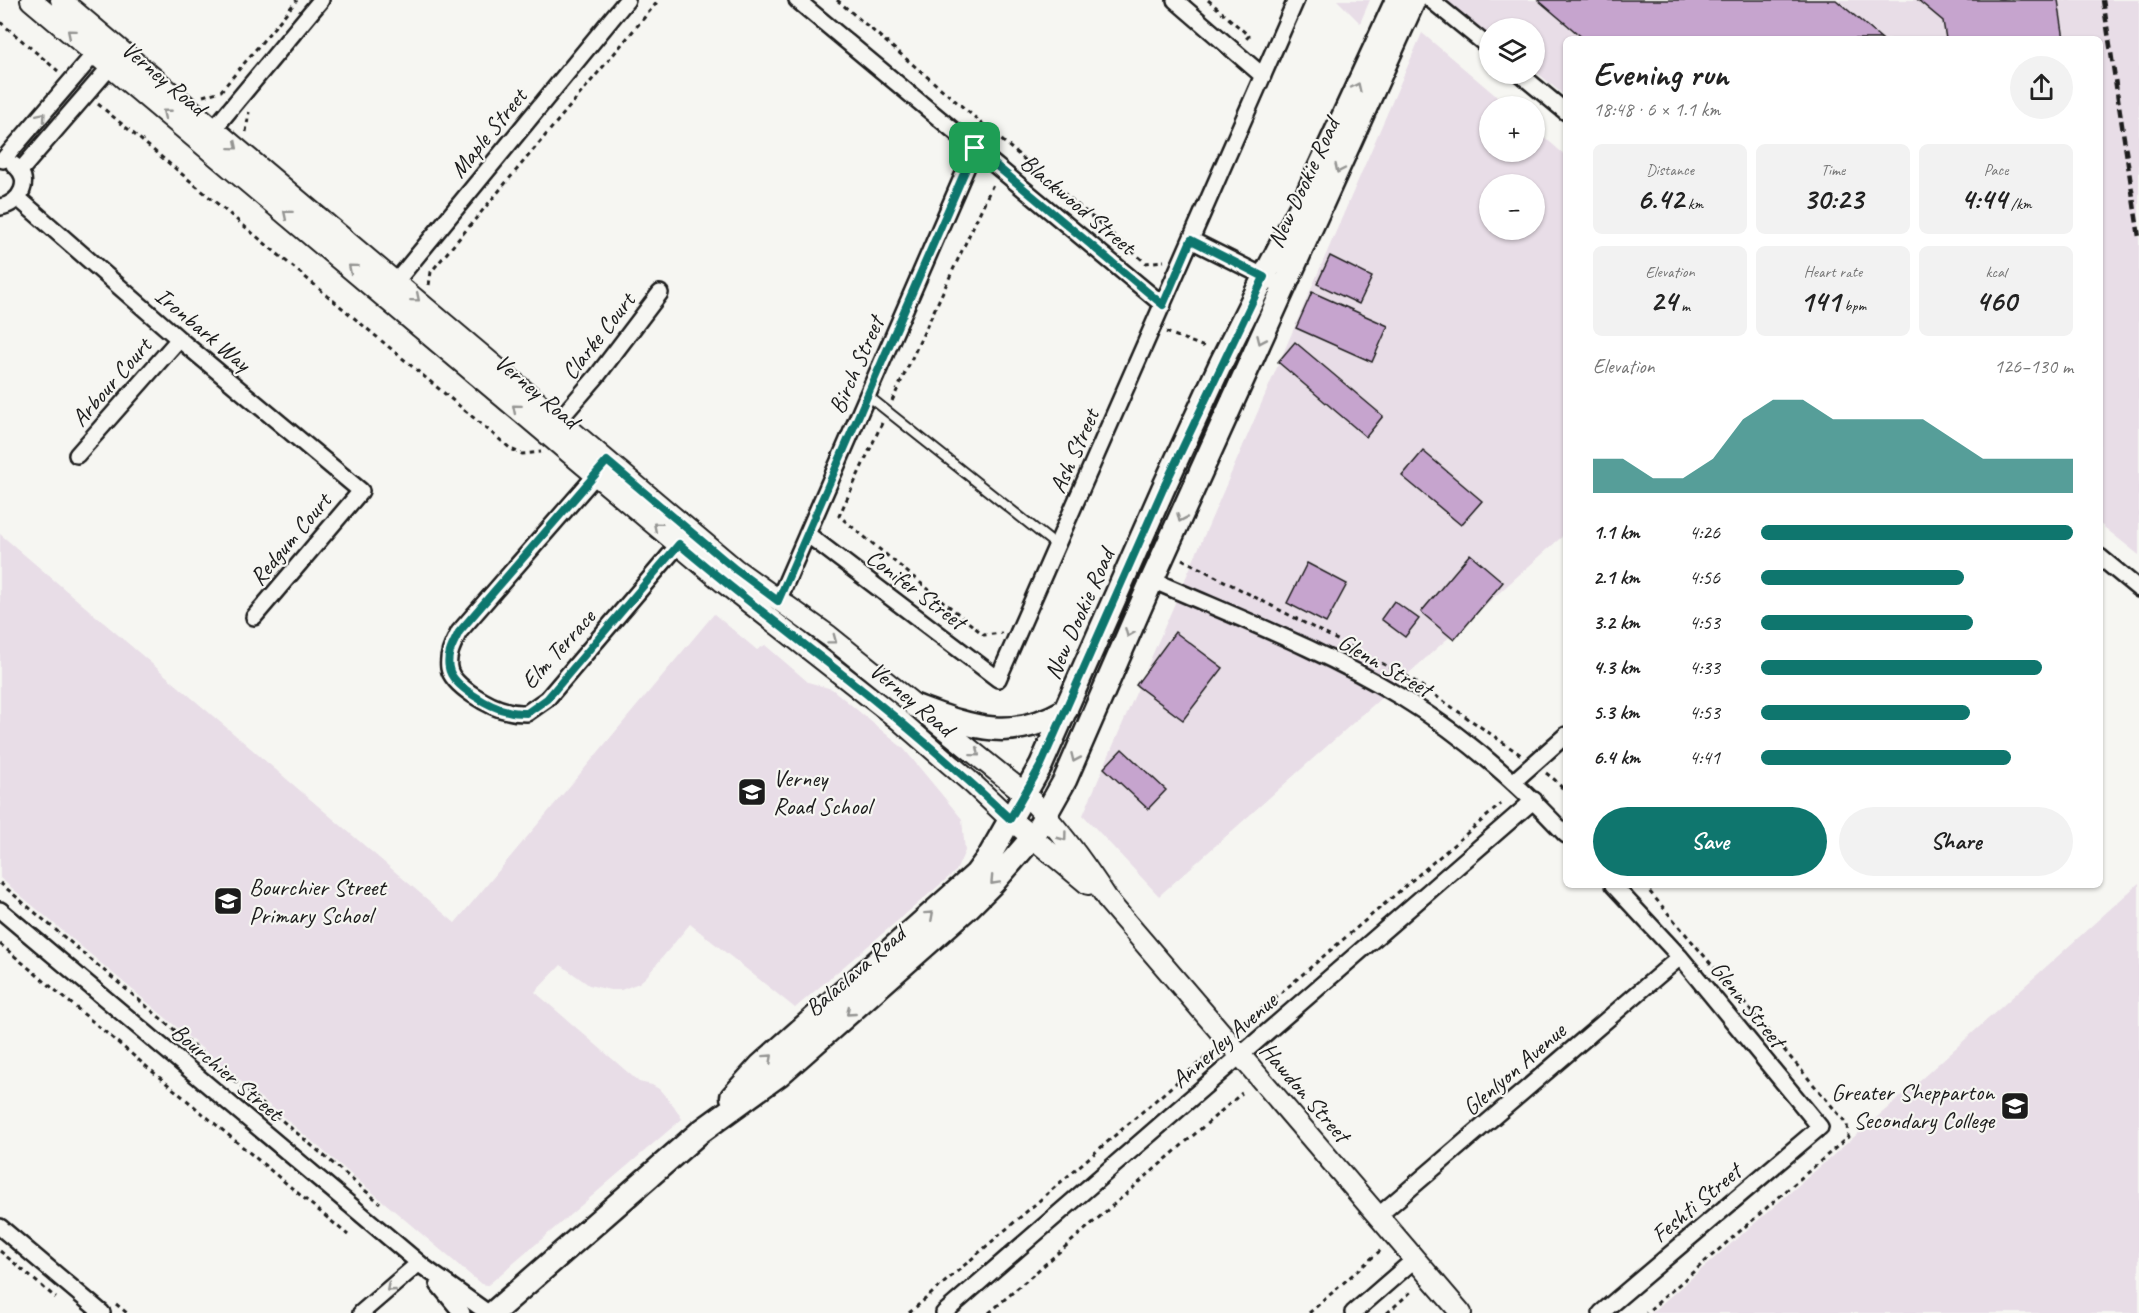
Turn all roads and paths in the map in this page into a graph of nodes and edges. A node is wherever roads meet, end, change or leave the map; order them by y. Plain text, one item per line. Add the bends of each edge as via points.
1 (31, 0) edge
2 (61, 0) edge
3 (297, 0) edge
4 (321, 0) edge
5 (627, 0) edge
6 (659, 0) edge
7 (797, 0) edge
8 (837, 0) edge
9 (1175, 0) edge
10 (1296, 0) edge
11 (1397, 0) edge
12 (1414, 0) edge
13 (1431, 0) edge
14 (0, 22) edge
15 (1479, 39) edge
16 (101, 46) junction
17 (116, 60) junction
18 (1263, 76) junction
19 (71, 81) junction
20 (1532, 84) edge
21 (86, 94) junction
22 (203, 96) dead end
23 (1563, 110) edge
24 (208, 136) junction
25 (975, 148) junction
26 (2, 160) edge
27 (20, 171) junction
28 (995, 180) dead end
29 (18, 198) junction
30 (0, 207) edge
31 (1191, 240) junction
32 (1170, 260) dead end
33 (1264, 277) junction
34 (429, 285) dead end
35 (1285, 287) junction
36 (390, 288) junction
37 (660, 293) dead end
38 (1163, 305) junction
39 (1153, 327) junction
40 (178, 339) junction
41 (1208, 348) dead end
42 (867, 395) junction
43 (888, 411) junction
44 (553, 427) junction
45 (565, 448) junction
46 (77, 455) dead end
47 (602, 468) junction
48 (362, 490) joint
49 (807, 534) junction
50 (685, 537) junction
51 (1057, 546) junction
52 (2103, 559) edge
53 (1152, 580) junction
54 (2139, 589) edge
55 (778, 601) junction
56 (254, 617) dead end
57 (1008, 632) dead end
58 (998, 679) joint
59 (915, 706) junction
60 (1066, 710) junction
61 (1563, 738) edge
62 (1513, 782) junction
63 (1024, 793) junction
64 (1534, 800) junction
65 (1501, 804) dead end
66 (1045, 814) junction
67 (1010, 819) junction
68 (1563, 832) edge
69 (1033, 837) junction
70 (0, 883) edge
71 (1616, 888) edge
72 (1647, 888) edge
73 (1110, 903) junction
74 (0, 910) edge
75 (0, 944) edge
76 (1680, 957) junction
77 (1227, 1039) junction
78 (1240, 1055) junction
79 (1242, 1093) dead end
80 (1820, 1127) joint
81 (700, 1132) junction
82 (380, 1203) dead end
83 (1378, 1216) junction
84 (0, 1227) edge
85 (348, 1235) dead end
86 (1381, 1250) dead end
87 (0, 1251) edge
88 (1415, 1259) junction
89 (422, 1265) junction
90 (1413, 1290) dead end
91 (58, 1299) dead end
92 (102, 1313) edge
93 (361, 1313) edge
94 (462, 1313) edge
95 (488, 1313) edge
96 (493, 1313) edge
97 (909, 1313) edge
98 (944, 1313) edge
99 (989, 1313) edge
100 (1309, 1313) edge
101 (1353, 1313) edge
102 (1387, 1313) edge
103 (1461, 1313) edge
104 (1601, 1313) edge
105 (1646, 1313) edge

16 -> 1 street, Verney Road
2 - 16 street, Verney Road
3 - 22 path via 221,91
4 - 24 street
5 - 36 street, Maple Street
6 - 34 path via 431,272
7 - 25 street, Blackwood Street
8 - 32 path via 1146,263
9 - 18 street
10 - 18 street, Ash Street
33 -> 11 main road, New Dookie Road via 1305,199
12 -> 35 main road, New Dookie Road
13 - 15 street
14 - 19 path
16 - 17 street, Verney Road
16 - 19 street
17 - 21 street
17 - 24 street, Verney Road
18 - 31 street, Ash Street
26 -> 19 street
20 - 23 street
21 - 27 street
21 - 45 path via 511,449 522,454
24 - 36 street, Verney Road
25 - 38 street, Blackwood Street
25 - 42 street, Birch Street
26 - 27 street
27 - 29 street via 24,182
28 - 43 path
29 - 30 street
29 - 40 street, Ironbark Way
31 - 33 street
31 - 38 street, Ash Street
33 - 35 street
33 - 60 main road, New Dookie Road via 1163,489
35 -> 53 main road, New Dookie Road
36 - 44 street, Verney Road
37 - 44 street, Clarke Court
38 - 39 street, Ash Street
39 - 41 path
39 - 51 street, Ash Street
40 - 46 street, Arbour Court
40 - 48 street, Ironbark Way
42 - 43 lane
42 - 49 street, Birch Street
43 - 51 lane
43 - 57 path via 839,516 984,635
44 - 45 street, Verney Road
44 - 47 street, Verney Road
45 - 47 street, Verney Road
47 - 50 street, Verney Road
47 - 50 street, Elm Terrace via 459,632 449,654 449,670 457,684 506,711 527,713 547,699
48 - 56 street, Redgum Court
49 - 55 street, Birch Street
49 - 58 street, Conifer Street
50 - 55 street, Verney Road
50 - 67 street, Verney Road via 723,582 899,720
51 - 58 street, Ash Street
52 - 54 street
53 - 62 street, Glenn Street via 1328,658 1401,697 1461,738
53 -> 66 main road, New Dookie Road via 1065,780
55 -> 59 street, Verney Road via 829,636
59 - 60 main road via 962,722 1008,730 1037,725
59 -> 63 street, Verney Road
60 - 63 main road, New Dookie Road
61 - 62 street
62 - 64 street, Glenn Street
63 - 66 street, Hawdon Street
63 - 67 main road, New Dookie Road
64 - 68 street, Glenn Street
64 - 78 street, Annerley Avenue
65 - 77 path
66 - 69 main road, Balaclava Road
66 -> 73 street, Hawdon Street
67 - 69 street, Hawdon Street
81 -> 67 main road, Balaclava Road via 761,1065 976,874
69 - 73 street, Hawdon Street
69 -> 81 main road, Balaclava Road via 960,914 780,1074
70 - 82 path
71 - 76 street, Glenn Street
72 - 105 path via 1846,1124 1848,1137
73 - 77 street, Hawdon Street
74 - 89 street, Bourchier Street
75 - 85 path
76 - 80 street, Glenn Street
76 - 83 street, Glenlyon Avenue
77 - 78 street, Hawdon Street
77 - 97 path
78 - 83 street, Hawdon Street
78 - 98 street, Annerley Avenue
79 - 99 path
80 - 104 street, Feshti Street
81 - 96 main road, Balaclava Road
83 - 88 street, Hawdon Street
84 - 92 street
86 - 100 path
87 - 91 path
88 - 101 street
88 - 103 street, Hawdon Street
89 -> 93 street
89 - 94 street, Bourchier Street
89 - 95 street, Bourchier Street
90 - 102 path

